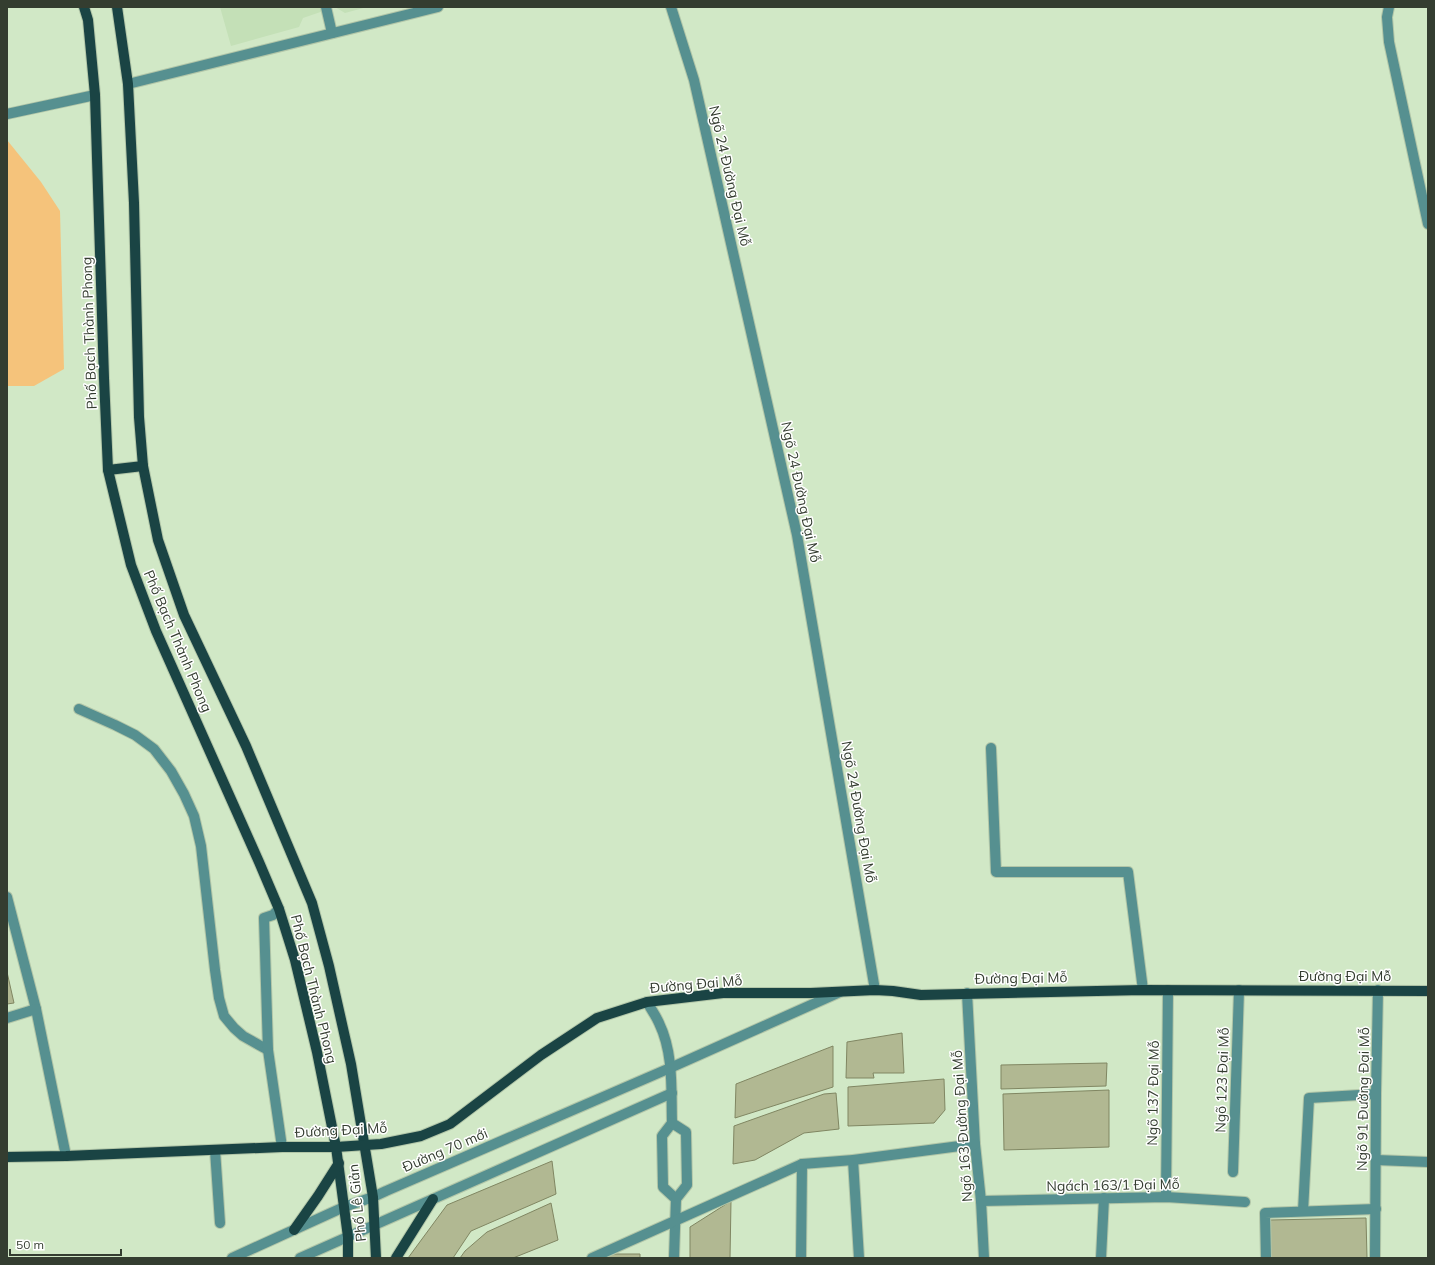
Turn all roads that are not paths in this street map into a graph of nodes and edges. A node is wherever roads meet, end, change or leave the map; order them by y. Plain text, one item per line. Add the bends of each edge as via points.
1 (84, 7) edge
2 (118, 7) edge
3 (326, 7) edge
4 (438, 7) edge
5 (671, 7) edge
6 (1389, 7) edge
7 (332, 33) junction
8 (128, 84) junction
9 (95, 95) junction
10 (7, 114) edge
11 (1428, 224) edge
12 (143, 466) junction
13 (108, 470) junction
14 (79, 709) dead end
15 (991, 748) dead end
16 (7, 897) edge
17 (279, 909) junction
18 (875, 990) junction
19 (1143, 990) junction
20 (1168, 990) junction
21 (1239, 990) junction
22 (1378, 990) junction
23 (1428, 991) edge
24 (841, 992) junction
25 (967, 993) junction
26 (647, 1002) junction
27 (36, 1009) junction
28 (7, 1018) edge
29 (268, 1050) junction
30 (670, 1068) junction
31 (672, 1093) junction
32 (1376, 1094) junction
33 (672, 1123) junction
34 (976, 1144) junction
35 (364, 1146) junction
36 (282, 1147) junction
37 (336, 1147) junction
38 (215, 1150) junction
39 (66, 1156) junction
40 (7, 1157) edge
41 (853, 1160) junction
42 (1376, 1160) junction
43 (1428, 1162) edge
44 (338, 1163) junction
45 (802, 1164) junction
46 (1233, 1172) dead end
47 (1166, 1197) junction
48 (373, 1198) junction
49 (1104, 1198) junction
50 (433, 1199) junction
51 (676, 1199) junction
52 (981, 1201) junction
53 (1245, 1202) dead end
54 (344, 1207) junction
55 (1376, 1209) junction
56 (1303, 1211) junction
57 (675, 1220) junction
58 (220, 1222) dead end
59 (374, 1226) junction
60 (294, 1230) junction
61 (348, 1237) junction
62 (232, 1258) edge
63 (300, 1258) edge
64 (348, 1258) edge
65 (376, 1258) edge
66 (396, 1258) edge
67 (592, 1258) edge
68 (674, 1258) edge
69 (801, 1258) edge
70 (859, 1258) edge
71 (984, 1258) edge
72 (1101, 1258) edge
73 (1266, 1258) edge
74 (1375, 1258) edge

1 - 9 main road, Phố Bạch Thành Phong via 88,20
2 - 8 main road, Phố Bạch Thành Phong
3 - 7 street
4 - 7 street
5 - 18 street, Ngõ 24 Đường Đại Mỗ via 694,80 797,535
6 - 11 street via 1388,42
7 - 8 street
8 - 12 main road, Phố Bạch Thành Phong via 134,203 139,417
9 - 10 street
9 - 13 main road, Phố Bạch Thành Phong
12 - 13 main road
12 - 35 main road, Phố Bạch Thành Phong via 158,540 184,615 246,746 312,903 351,1064
13 - 17 main road, Phố Bạch Thành Phong via 131,565 156,631
14 - 29 street via 135,735 154,749 184,794 194,816 202,846 215,970 224,1016 243,1036
15 - 19 street via 996,872 1128,872
16 - 27 street
17 - 29 street via 273,915 264,918
17 - 37 main road, Phố Bạch Thành Phong via 295,960 318,1052
18 - 24 main road, Đường Đại Mỗ
18 - 25 main road, Đường Đại Mỗ via 921,995
19 - 20 main road, Đường Đại Mỗ
19 - 25 main road, Đường Đại Mỗ
20 - 21 main road, Đường Đại Mỗ
20 - 47 street, Ngõ 137 Đại Mỗ
21 - 22 main road, Đường Đại Mỗ
21 - 46 street, Ngõ 123 Đại Mỗ
22 - 23 main road, Đường Đại Mỗ
22 - 32 street, Ngõ 91 Đường Đại Mỗ
24 - 26 main road, Đường Đại Mỗ via 723,993
24 - 30 street, Đường 70 mới
25 - 34 street, Ngõ 163 Đường Đại Mỗ
26 - 30 street via 660,1024
26 - 35 main road, Đường Đại Mỗ via 597,1018 541,1055 450,1124 421,1136
27 - 28 street
27 - 39 street
29 - 36 street
30 - 31 street
30 - 48 street, Đường 70 mới via 393,1187
31 - 33 street
31 - 50 street
32 - 42 street, Ngõ 91 Đường Đại Mỗ
32 - 56 street via 1309,1098
33 - 51 street via 662,1136 663,1187
33 - 51 street via 686,1132 687,1185
34 - 41 street
34 - 52 street, Ngõ 163 Đường Đại Mỗ
35 - 37 main road, Đường Đại Mỗ
35 - 48 main road, Phố Lê Giản
36 - 37 main road, Đường Đại Mỗ
36 - 38 main road, Đường Đại Mỗ
37 - 44 main road, Phố Lê Giản
38 - 39 main road, Đường Đại Mỗ
38 - 58 street
39 - 40 main road, Đường Đại Mỗ
41 - 45 street
41 - 70 street
42 - 43 street
42 - 55 street, Ngõ 91 Đường Đại Mỗ
44 - 54 main road, Phố Lê Giản
44 - 60 main road
45 - 57 street
45 - 69 street
47 - 49 street, Ngách 163/1 Đại Mỗ
47 - 53 street, Ngách 163/1 Đại Mỗ
48 - 54 street, Đường 70 mới
48 - 59 main road, Phố Lê Giản
49 - 52 street, Ngách 163/1 Đại Mỗ
49 - 72 street
50 - 59 street
50 - 66 main road
51 - 57 street
52 - 71 street, Ngõ 163 Đường Đại Mỗ
54 - 60 street, Đường 70 mới
54 - 61 main road, Phố Lê Giản
55 - 56 street
55 - 74 street, Ngõ 91 Đường Đại Mỗ
56 - 73 street via 1265,1213
57 - 67 street
57 - 68 street
59 - 61 street
59 - 65 main road, Phố Lê Giản
60 - 62 street, Đường 70 mới
61 - 63 street
61 - 64 main road, Phố Lê Giản

